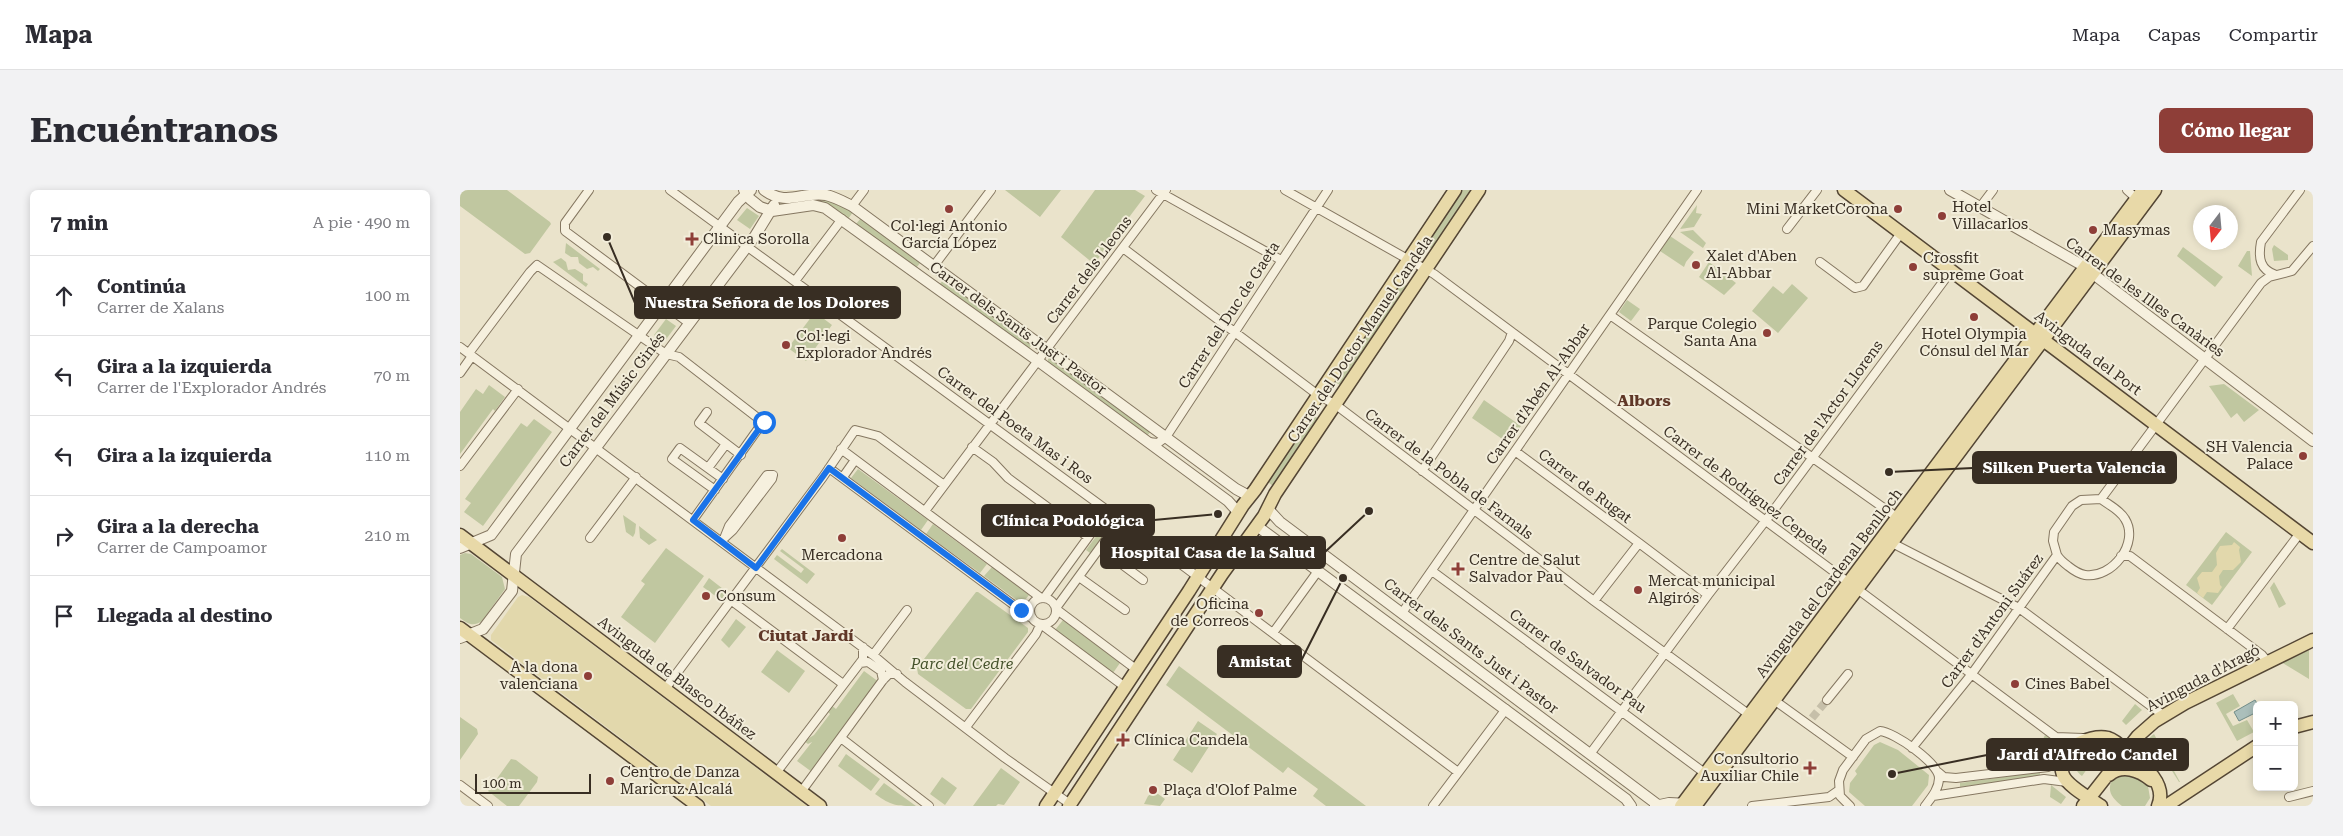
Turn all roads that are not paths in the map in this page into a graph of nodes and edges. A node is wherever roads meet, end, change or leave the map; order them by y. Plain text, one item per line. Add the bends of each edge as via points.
1 (589, 190) edge
2 (670, 190) edge
3 (864, 190) edge
4 (991, 190) edge
5 (1285, 190) edge
6 (1328, 190) edge
7 (1455, 190) edge
8 (1480, 190) edge
9 (1697, 190) edge
10 (1817, 190) edge
11 (1845, 190) edge
12 (1950, 190) edge
13 (1993, 190) edge
14 (2126, 190) edge
15 (2155, 190) edge
16 (2300, 190) edge
17 (747, 191) edge
18 (1162, 191) edge
19 (767, 193) edge
20 (2140, 194) edge
21 (852, 206) junction
22 (1981, 206) junction
23 (1317, 207) junction
24 (772, 211) junction
25 (842, 219) junction
26 (721, 227) junction
27 (1787, 229) dead end
28 (1901, 233) junction
29 (747, 246) junction
30 (2313, 246) edge
31 (1123, 248) junction
32 (1410, 259) junction
33 (1281, 260) junction
34 (1820, 262) dead end
35 (933, 267) junction
36 (1426, 268) junction
37 (1951, 270) junction
38 (2088, 272) junction
39 (2276, 275) junction
40 (925, 279) junction
41 (795, 281) junction
42 (663, 305) junction
43 (1610, 315) junction
44 (689, 323) junction
45 (1512, 332) junction
46 (1234, 333) junction
47 (639, 336) junction
48 (2040, 337) junction
49 (460, 347) edge
50 (1047, 349) junction
51 (666, 354) junction
52 (471, 355) junction
53 (2205, 359) junction
54 (1038, 360) junction
55 (460, 373) edge
56 (1570, 375) junction
57 (518, 389) junction
58 (1318, 395) junction
59 (1336, 405) junction
60 (707, 412) dead end
61 (989, 423) junction
62 (2156, 425) junction
63 (570, 429) junction
64 (1166, 437) junction
65 (1146, 441) junction
66 (2313, 441) edge
67 (726, 444) junction
68 (972, 447) junction
69 (596, 448) junction
70 (841, 449) junction
71 (1515, 450) junction
72 (741, 454) junction
73 (1811, 458) junction
74 (855, 460) junction
75 (460, 466) edge
76 (708, 468) junction
77 (829, 468) junction
78 (1422, 471) junction
79 (636, 477) junction
80 (843, 477) junction
81 (723, 479) junction
82 (944, 485) junction
83 (715, 490) junction
84 (1250, 495) junction
85 (2101, 499) junction
86 (1268, 508) junction
87 (1108, 510) junction
88 (925, 511) junction
89 (1474, 511) junction
90 (1238, 513) junction
91 (1898, 518) junction
92 (693, 520) junction
93 (1120, 520) junction
94 (1765, 521) junction
95 (1256, 527) junction
96 (2300, 533) junction
97 (460, 536) edge
98 (1088, 537) junction
99 (590, 538) dead end
100 (723, 538) junction
101 (1639, 543) junction
102 (1892, 543) junction
103 (2313, 543) edge
104 (466, 546) edge
105 (1100, 548) junction
106 (2057, 555) junction
107 (2121, 556) junction
108 (756, 568) junction
109 (1318, 571) junction
110 (1432, 571) junction
111 (514, 576) junction
112 (1079, 577) junction
113 (1198, 577) junction
114 (1143, 580) dead end
115 (1853, 587) junction
116 (1213, 589) junction
117 (1708, 596) junction
118 (1042, 598) junction
119 (732, 601) junction
120 (1594, 601) junction
121 (1056, 608) junction
122 (2019, 608) junction
123 (907, 610) dead end
124 (1124, 610) dead end
125 (1402, 613) junction
126 (1030, 617) junction
127 (1041, 625) junction
128 (2227, 629) junction
129 (1273, 633) junction
130 (463, 634) edge
131 (2313, 640) edge
132 (864, 647) junction
133 (1664, 652) junction
134 (874, 655) junction
135 (2267, 662) junction
136 (860, 663) junction
137 (1137, 670) junction
138 (898, 674) junction
139 (1848, 674) dead end
140 (1971, 675) junction
141 (883, 680) junction
142 (1151, 683) junction
143 (844, 684) junction
144 (1125, 687) junction
145 (665, 689) junction
146 (1140, 698) junction
147 (1514, 698) junction
148 (1774, 700) junction
149 (1827, 700) tunnel mouth
150 (1506, 710) junction
151 (1622, 710) junction
152 (2163, 715) junction
153 (1755, 718) junction
154 (2313, 722) edge
155 (2298, 726) edge
156 (966, 727) junction
157 (841, 738) junction
158 (2098, 738) junction
159 (1912, 748) junction
160 (2253, 749) edge
161 (2127, 751) junction
162 (1590, 754) junction
163 (1852, 757) junction
164 (2063, 758) junction
165 (1458, 772) junction
166 (1938, 772) junction
167 (776, 773) junction
168 (1706, 774) junction
169 (2109, 774) junction
170 (2068, 782) junction
171 (460, 785) edge
172 (2160, 789) junction
173 (1839, 790) junction
174 (2313, 791) edge
175 (801, 792) junction
176 (1054, 794) junction
177 (1933, 796) junction
178 (2289, 798) dead end
179 (2086, 802) edge
180 (1069, 805) edge
181 (1434, 805) edge
182 (1691, 805) edge
183 (488, 806) edge
184 (698, 806) edge
185 (820, 806) edge
186 (929, 806) edge
187 (1046, 806) edge
188 (1631, 806) edge
189 (1656, 806) edge
190 (1752, 806) edge
191 (1850, 806) edge
192 (1925, 806) edge
193 (2103, 806) edge
194 (2158, 806) edge
195 (2166, 806) edge

1 - 42 street via 565,223 567,234
2 - 26 street, Carrer del Poeta Mas i Ros
3 - 21 street
4 - 35 street
5 - 23 street, Carrer de Rodríguez Cepeda
6 - 23 street, Carrer del Duc de Gaeta
7 - 32 main road, Carrer del Doctor Manuel Candela
8 - 36 main road, Carrer del Doctor Manuel Candela
9 - 43 street, Carrer d'Abén Al-Abbar
10 - 27 street
11 - 28 main road, Avinguda del Port
12 - 22 street, Carrer de les Illes Canàries
13 - 22 street
14 - 20 street
15 - 38 main road
16 - 39 street via 2261,242 2262,266
17 - 24 street via 760,207
17 - 26 street, Carrer del Músic Ginés
18 - 31 street, Carrer dels Lleons
18 - 33 street
19 - 21 street, Carrer dels Sants Just i Pastor via 786,199 824,194
19 - 24 street via 774,205
20 - 38 main road
21 - 35 street, Carrer dels Sants Just i Pastor
22 - 38 street, Carrer de les Illes Canàries
23 - 32 street, Carrer de Rodríguez Cepeda
23 - 33 street, Carrer del Duc de Gaeta
24 - 25 street, Carrer dels Sants Just i Pastor via 813,205 825,208
24 - 29 street, Carrer del Músic Ginés
25 - 40 street, Carrer dels Sants Just i Pastor
25 - 41 street
26 - 29 street, Carrer del Poeta Mas i Ros
26 - 42 street, Carrer del Músic Ginés
28 - 34 street via 1863,286 1855,288
28 - 37 main road, Avinguda del Port
29 - 41 street, Carrer del Poeta Mas i Ros
29 - 44 street, Carrer del Músic Ginés
30 - 39 street via 2292,271
31 - 46 street, Carrer de la Pobla de Farnals
31 - 50 street, Carrer dels Lleons
32 - 36 street, Carrer de Rodríguez Cepeda
32 - 58 main road, Carrer del Doctor Manuel Candela
33 - 46 street, Carrer del Duc de Gaeta
35 - 40 street
35 - 50 street, Carrer dels Sants Just i Pastor
36 - 45 street, Carrer de Rodríguez Cepeda
36 - 59 main road, Carrer del Doctor Manuel Candela
37 - 48 main road, Avinguda del Port
37 - 73 street, Carrer de l'Actor Llorens
38 - 48 main road
38 - 53 street, Carrer de les Illes Canàries
39 - 53 street via 2261,283
40 - 54 street, Carrer dels Sants Just i Pastor
41 - 61 street, Carrer del Poeta Mas i Ros
42 - 44 street
42 - 47 street, Carrer del Músic Ginés
43 - 56 street, Carrer d'Abén Al-Abbar
43 - 73 street
44 - 51 street, Carrer del Músic Ginés
45 - 56 street, Carrer de Rodríguez Cepeda
45 - 78 street
46 - 58 street, Carrer de la Pobla de Farnals
46 - 64 street, Carrer del Duc de Gaeta
47 - 51 street
47 - 52 street via 537,265
47 - 63 street, Carrer del Músic Ginés
48 - 62 main road, Avinguda del Port
48 - 91 main road, Avinguda del Cardenal Benlloch
48 - 102 main road, Avinguda del Cardenal Benlloch
49 - 52 street
50 - 54 street, Carrer dels Lleons
50 - 64 street, Carrer dels Sants Just i Pastor
51 - 69 street, Carrer del Músic Ginés
51 - 72 street via 679,357 760,417 763,424
52 - 55 street
52 - 57 street
53 - 62 street
53 - 66 street, Carrer de les Illes Canàries
54 - 61 street, Carrer dels Lleons
54 - 65 street, Carrer dels Sants Just i Pastor
56 - 71 street, Carrer d'Abén Al-Abbar
56 - 94 street, Carrer de Rodríguez Cepeda
57 - 63 street
57 - 75 street
58 - 59 street, Carrer de la Pobla de Farnals
58 - 84 main road, Carrer del Doctor Manuel Candela
59 - 78 street, Carrer de la Pobla de Farnals
59 - 86 main road, Carrer del Doctor Manuel Candela
60 - 67 street via 699,423
61 - 68 street, Carrer dels Lleons
61 - 87 street, Carrer del Poeta Mas i Ros
62 - 85 street
62 - 96 main road, Avinguda del Port
63 - 69 street
63 - 104 street, Carrer del Músic Ginés via 491,535
64 - 65 street via 1158,443
64 - 84 street, Carrer dels Sants Just i Pastor via 1236,489
65 - 90 street, Carrer dels Sants Just i Pastor via 1234,506
67 - 72 street
67 - 76 street
68 - 82 street, Carrer dels Lleons
68 - 98 street
69 - 79 street
69 - 111 street, Carrer del Músic Ginés via 516,554
70 - 74 street
70 - 77 street
70 - 82 street via 855,430 875,434
71 - 89 street, Carrer d'Abén Al-Abbar
71 - 101 street, Carrer de Rugat
72 - 81 street
73 - 91 street
73 - 94 street, Carrer de l'Actor Llorens
74 - 80 street
74 - 88 street
76 - 81 street
76 - 83 street via 680,448 672,459
77 - 80 street
77 - 108 street
78 - 89 street, Carrer de la Pobla de Farnals
79 - 92 street
79 - 99 street
80 - 126 street
81 - 83 street
82 - 88 street, Carrer dels Lleons
83 - 92 street
84 - 86 main road via 1262,499
84 - 90 main road
85 - 106 street, Carrer d'Antoni Suárez via 2081,500 2072,506 2054,532
85 - 107 street via 2122,515 2128,526 2129,539
86 - 95 main road
86 - 125 street, Carrer dels Sants Just i Pastor via 1280,522
87 - 93 street, Carrer del Poeta Mas i Ros
87 - 98 street
88 - 118 street
89 - 110 street, Carrer d'Abén Al-Abbar
89 - 120 street, Carrer de la Pobla de Farnals
90 - 95 main road via 1244,523
90 - 113 main road
91 - 115 main road, Avinguda del Cardenal Benlloch
92 - 100 street
93 - 105 street
93 - 113 street, Carrer del Poeta Mas i Ros
94 - 115 street, Carrer de Rodríguez Cepeda
94 - 117 street, Carrer de l'Actor Llorens
95 - 109 street, Carrer dels Sants Just i Pastor
95 - 116 main road
96 - 103 main road, Avinguda del Port
96 - 128 street
97 - 104 main road, Avinguda de Blasco Ibáñez
98 - 118 street
100 - 100 street via 767,475 773,475 733,530
100 - 108 street
101 - 117 street, Carrer de Rugat
101 - 120 street
102 - 115 main road, Avinguda del Cardenal Benlloch
102 - 122 street
104 - 111 main road, Avinguda de Blasco Ibáñez
105 - 112 street
105 - 114 street
106 - 107 street via 2080,574 2093,575 2105,571
106 - 122 street, Carrer d'Antoni Suárez
107 - 128 street via 2130,556
108 - 119 street
108 - 132 street
109 - 129 street
109 - 150 street, Carrer dels Sants Just i Pastor
110 - 125 street, Carrer d'Abén Al-Abbar
110 - 151 street, Carrer de Salvador Pau
111 - 130 street via 512,591 482,629
111 - 145 main road, Avinguda de Blasco Ibáñez
112 - 121 street
112 - 124 street
113 - 116 street, Carrer del Poeta Mas i Ros
113 - 137 main road
115 - 140 street, Carrer de Rodríguez Cepeda
115 - 148 main road, Avinguda del Cardenal Benlloch
115 - 153 main road, Avinguda del Cardenal Benlloch
116 - 129 street
116 - 142 main road
117 - 133 street, Carrer de l'Actor Llorens
118 - 121 street via 1052,602
118 - 126 street via 1031,608
119 - 143 street
119 - 145 street
120 - 133 street, Carrer de la Pobla de Farnals
121 - 127 street via 1048,622
121 - 137 street
122 - 140 street, Carrer d'Antoni Suárez
122 - 152 street
123 - 134 street
125 - 147 street, Carrer dels Sants Just i Pastor
126 - 127 street
127 - 144 street
127 - 156 street
128 - 135 street via 2262,654
129 - 165 street
130 - 184 main road
131 - 135 main road, Avinguda d'Aragó
132 - 134 street
132 - 136 street
133 - 151 street, Carrer de l'Actor Llorens
133 - 153 street, Carrer de la Pobla de Farnals
134 - 138 street
135 - 152 main road, Avinguda d'Aragó
136 - 141 street via 866,661 881,671
136 - 143 street
137 - 142 main road via 1149,676
137 - 144 main road
138 - 141 street via 889,674
138 - 156 street
139 - 149 street
140 - 158 street, Carrer de Rodríguez Cepeda via 2056,737
140 - 159 street, Carrer d'Antoni Suárez
141 - 157 street
142 - 146 main road
143 - 167 street
144 - 146 main road
144 - 176 main road
145 - 167 main road, Avinguda de Blasco Ibáñez
146 - 180 main road
147 - 150 street
147 - 162 street, Carrer dels Sants Just i Pastor
148 - 153 main road, Avinguda del Cardenal Benlloch
148 - 163 street via 1810,721
150 - 165 street
150 - 188 street, Carrer dels Sants Just i Pastor via 1626,799
151 - 162 street, Carrer de l'Actor Llorens
151 - 168 street, Carrer de Salvador Pau
152 - 161 main road, Avinguda d'Aragó via 2141,733
153 - 168 main road, Avinguda del Cardenal Benlloch
153 - 182 main road, Avinguda del Cardenal Benlloch
154 - 155 main road
156 - 176 street
157 - 175 street
157 - 186 street
158 - 161 main road via 2113,740
158 - 164 main road via 2075,744
159 - 163 street via 1891,734 1880,731 1866,739
159 - 166 street
160 - 195 main road
161 - 169 main road, Avinguda d'Aragó
161 - 172 main road via 2151,772
162 - 189 street, Carrer dels Sants Just i Pastor
163 - 173 street via 1839,776
164 - 166 street via 2048,766 1956,778 1944,777
164 - 170 main road via 2063,775
165 - 181 street
166 - 177 street via 1938,785
167 - 175 main road, Avinguda de Blasco Ibáñez
168 - 182 main road, Avinguda del Cardenal Benlloch
169 - 172 main road via 2122,769 2136,770
169 - 179 main road, Avinguda d'Aragó
169 - 193 main road via 2101,792
170 - 177 street via 2044,780
170 - 179 main road
171 - 183 street
172 - 194 main road
173 - 190 street via 1829,797
173 - 191 street via 1842,800
174 - 178 street
175 - 185 main road, Avinguda de Blasco Ibáñez
176 - 180 street
176 - 187 main road
177 - 192 street
179 - 193 main road
182 - 189 street

